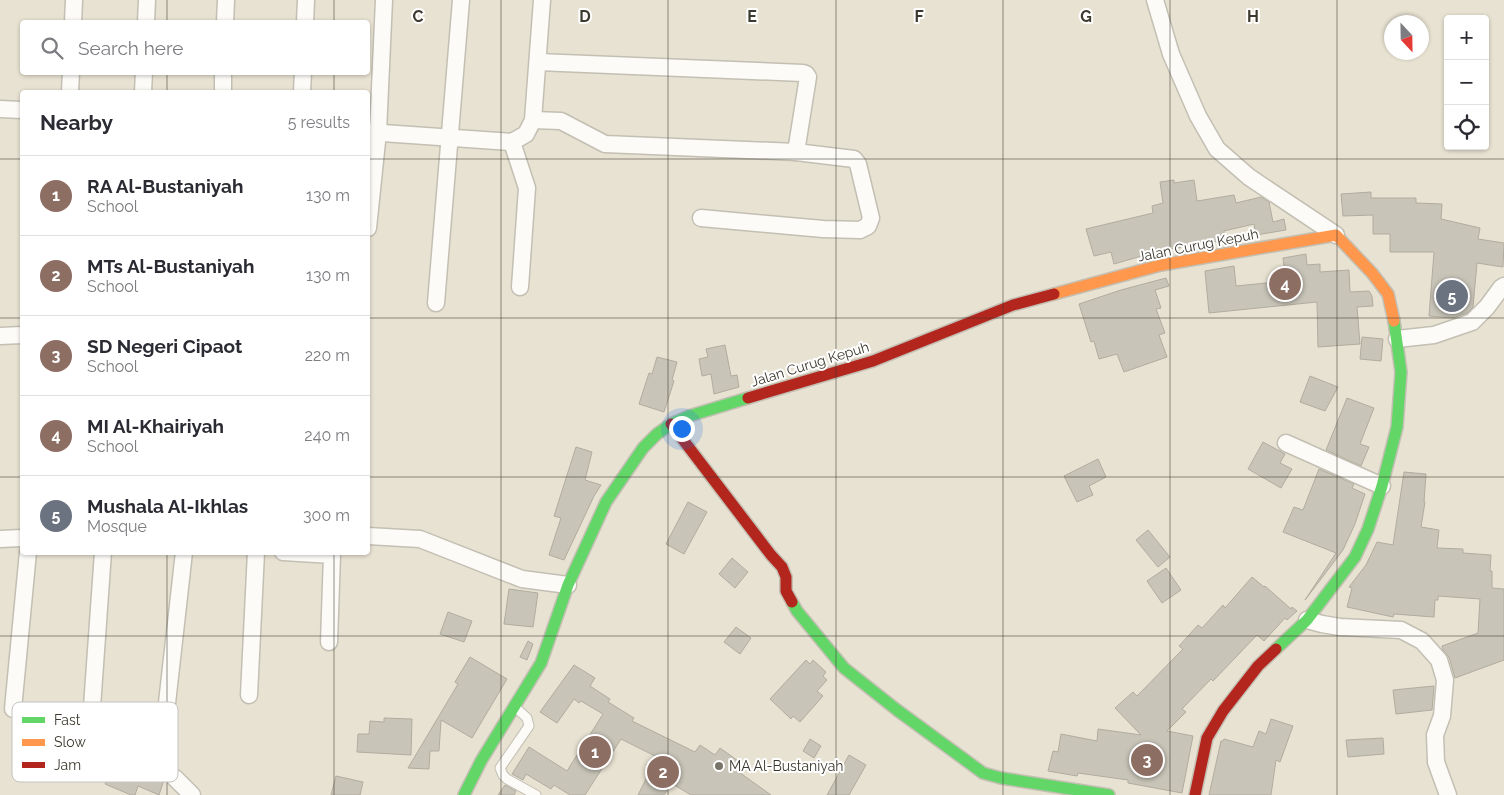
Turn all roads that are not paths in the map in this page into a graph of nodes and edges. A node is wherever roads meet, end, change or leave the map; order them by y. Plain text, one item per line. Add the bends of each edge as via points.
1 (74, 0) edge
2 (147, 0) edge
3 (226, 0) edge
4 (306, 0) edge
5 (384, 0) edge
6 (461, 0) edge
7 (542, 0) edge
8 (1155, 0) edge
9 (73, 20) edge
10 (146, 20) edge
11 (225, 20) edge
12 (305, 20) edge
13 (538, 62) junction
14 (71, 75) edge
15 (144, 75) edge
16 (224, 75) edge
17 (303, 75) edge
18 (70, 90) edge
19 (143, 90) edge
20 (223, 90) edge
21 (302, 90) edge
22 (0, 108) edge
23 (20, 110) edge
24 (534, 120) junction
25 (373, 132) edge
26 (450, 137) junction
27 (512, 142) junction
28 (796, 152) junction
29 (370, 190) edge
30 (701, 218) dead end
31 (1336, 235) junction
32 (1504, 286) edge
33 (520, 287) dead end
34 (436, 303) dead end
35 (20, 335) edge
36 (0, 336) edge
37 (1397, 339) junction
38 (671, 424) junction
39 (1286, 443) dead end
40 (1382, 486) junction
41 (370, 536) edge
42 (20, 538) edge
43 (0, 539) edge
44 (28, 555) edge
45 (103, 555) edge
46 (184, 555) edge
47 (256, 555) edge
48 (332, 555) edge
49 (568, 585) junction
50 (1307, 620) junction
51 (329, 642) dead end
52 (249, 695) dead end
53 (14, 702) edge
54 (92, 702) edge
55 (167, 702) edge
56 (514, 706) junction
57 (178, 781) edge
58 (192, 795) edge
59 (464, 795) edge
60 (536, 795) edge
61 (1109, 795) edge
62 (1195, 795) edge
63 (1448, 795) edge

1 - 9 street
2 - 10 street
3 - 11 street
4 - 12 street
5 - 25 street
6 - 26 street
7 - 13 street
8 - 31 street via 1171,54 1217,150 1249,177
13 - 24 street
13 - 28 street via 803,73 808,77
14 - 18 street
15 - 19 street
16 - 20 street
17 - 21 street
22 - 23 street
24 - 27 street via 526,134
24 - 28 street via 561,121 605,144
25 - 26 street
25 - 29 street
26 - 27 street
26 - 34 street
27 - 33 street via 527,188
28 - 30 street via 854,159 871,218 868,226 860,230 823,229
31 - 37 street via 1388,294
31 - 38 street, Jalan Curug Kepuh via 1161,265 1014,305 873,361
32 - 37 street via 1472,322 1434,335
35 - 36 street
37 - 40 street via 1401,372 1397,427
38 - 49 street, Jalan Curug Kepuh via 643,448 606,502
38 - 61 street via 782,566 786,591 797,611 844,668 864,685 984,773
39 - 40 street
40 - 50 street via 1355,557
41 - 49 street via 420,539 522,579
42 - 43 street
44 - 53 street
45 - 54 street
46 - 55 street
47 - 52 street
48 - 51 street
49 - 56 street, Jalan Curug Kepuh via 542,663
50 - 62 street via 1258,666 1222,711 1207,738
50 - 63 street via 1340,627 1401,630 1422,641 1439,660 1445,680 1442,716 1435,735 1436,762
56 - 59 street, Jalan Curug Kepuh
56 - 60 lane via 527,718 528,726 500,768 507,779
57 - 58 street

